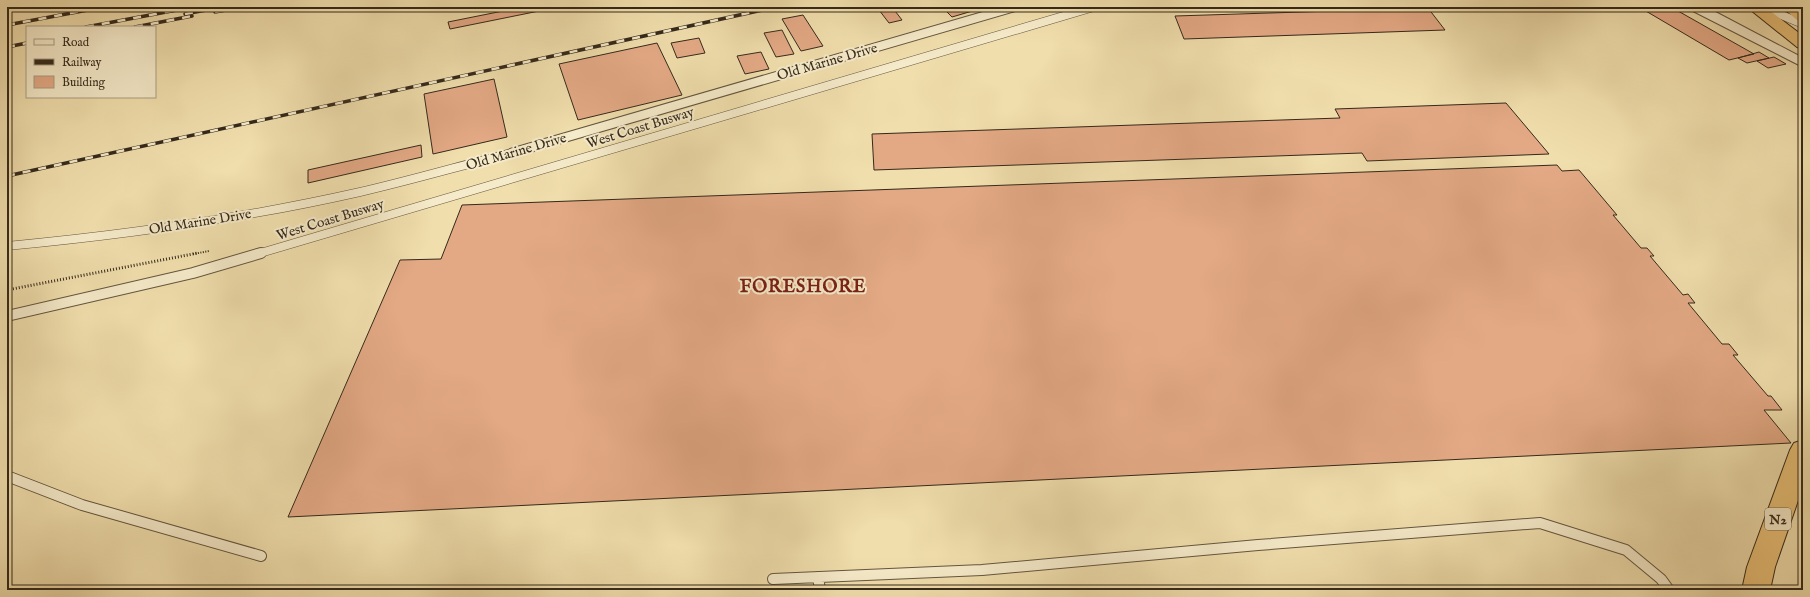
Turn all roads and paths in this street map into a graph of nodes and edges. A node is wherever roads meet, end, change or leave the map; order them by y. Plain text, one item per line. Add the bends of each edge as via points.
1 (1014, 7) edge
2 (1094, 7) edge
3 (1696, 7) edge
4 (1755, 7) edge
5 (1762, 7) edge
6 (1790, 7) edge
7 (1803, 17) edge
8 (1803, 24) edge
9 (1803, 44) edge
10 (1803, 63) edge
11 (515, 152) joint
12 (7, 246) edge
13 (7, 316) edge
14 (1803, 450) edge
15 (7, 476) edge
16 (261, 556) dead end
17 (818, 577) junction
18 (773, 578) dead end
19 (820, 590) edge
20 (1669, 590) edge
21 (1756, 590) edge

1 - 11 street, Old Marine Drive
2 - 13 lane, West Coast Busway via 193,273
3 - 10 street
4 - 9 highway
5 - 8 lane
6 - 7 highway
11 - 12 lane, Old Marine Drive via 359,192 230,217
14 - 21 highway, N2 via 1761,567
15 - 16 lane via 82,505
17 - 18 lane
17 - 19 lane
17 - 20 lane via 982,570 1540,523 1626,550 1661,579

